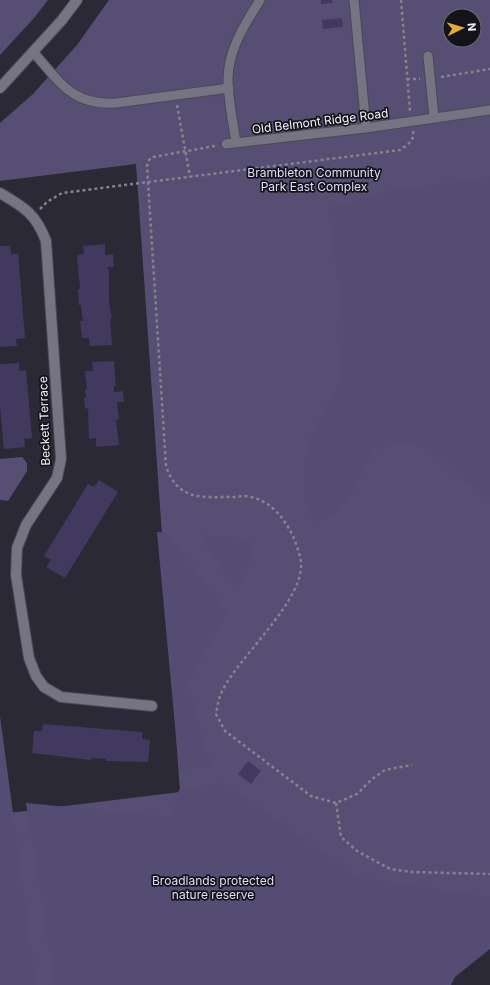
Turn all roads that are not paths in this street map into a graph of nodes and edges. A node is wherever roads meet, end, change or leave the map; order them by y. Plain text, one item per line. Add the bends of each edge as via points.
1 (77, 0) edge
2 (260, 0) edge
3 (354, 0) edge
4 (34, 53) junction
5 (428, 56) dead end
6 (0, 88) edge
7 (229, 88) junction
8 (490, 110) edge
9 (434, 118) junction
10 (366, 128) junction
11 (236, 143) junction
12 (226, 144) road end
13 (0, 193) edge
14 (152, 706) dead end

1 - 4 street
2 - 7 lane via 238,37 229,69
3 - 10 lane
4 - 6 street
4 - 7 lane via 64,86 85,100 107,104
5 - 9 lane
7 - 11 lane
8 - 9 lane, Old Belmont Ridge Road
9 - 10 lane, Old Belmont Ridge Road
10 - 11 lane, Old Belmont Ridge Road
11 - 12 lane, Old Belmont Ridge Road
13 - 14 street, Beckett Terrace via 23,206 33,216 46,241 61,459 57,478 26,525 17,548 16,575 29,658 36,676 44,687 61,698

